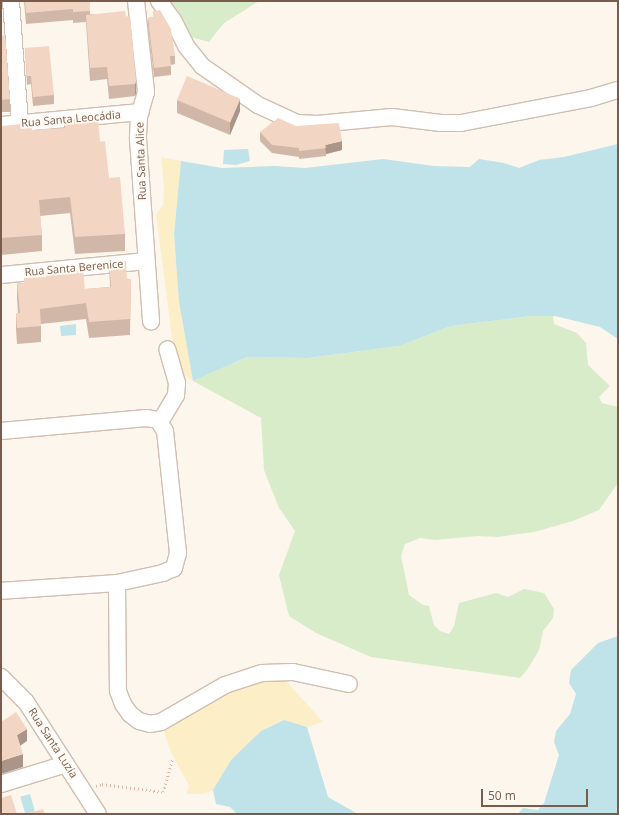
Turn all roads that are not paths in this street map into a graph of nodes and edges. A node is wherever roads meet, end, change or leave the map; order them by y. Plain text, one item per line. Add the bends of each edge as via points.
1 (11, 1) edge
2 (136, 1) edge
3 (159, 1) edge
4 (618, 90) edge
5 (140, 112) junction
6 (20, 124) junction
7 (1, 125) edge
8 (146, 261) junction
9 (1, 275) edge
10 (151, 322) dead end
11 (167, 349) dead end
12 (160, 422) junction
13 (1, 431) edge
14 (117, 583) junction
15 (1, 592) edge
16 (1, 677) edge
17 (349, 684) dead end
18 (66, 764) junction
19 (1, 784) edge
20 (98, 814) edge

1 - 6 street
2 - 5 street, Rua Santa Alice via 146,92
3 - 4 street via 173,20 186,46 202,66 258,105 296,123 317,124 392,117 442,123 462,122 591,98
5 - 6 street, Rua Santa Leocádia
5 - 8 street, Rua Santa Alice via 138,155
6 - 7 street, Rua Santa Leocádia
8 - 9 street, Rua Santa Berenice
8 - 10 street, Rua Santa Alice
11 - 12 street via 177,383 176,395
12 - 13 street via 146,418
12 - 14 street via 165,431 178,561 170,572
14 - 15 street
14 - 17 street via 118,691 130,714 139,721 150,724 160,722 225,684 262,673 292,672
16 - 18 street, Rua Santa Luzia via 26,702
18 - 19 street
18 - 20 street, Rua Santa Luzia

